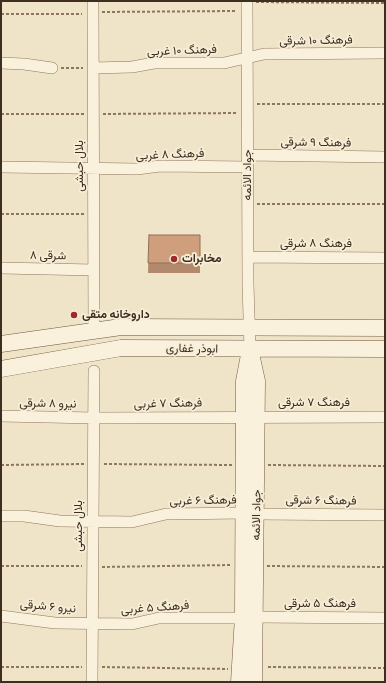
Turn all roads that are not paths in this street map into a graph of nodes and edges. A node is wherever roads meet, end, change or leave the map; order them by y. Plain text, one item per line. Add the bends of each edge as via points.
1 (247, 5) edge
2 (93, 6) edge
3 (385, 53) edge
4 (247, 58) junction
5 (1, 64) edge
6 (52, 68) road end
7 (93, 68) junction
8 (385, 157) edge
9 (248, 161) junction
10 (1, 167) edge
11 (93, 169) junction
12 (248, 257) junction
13 (385, 258) edge
14 (1, 268) edge
15 (94, 270) junction
16 (250, 327) junction
17 (385, 328) edge
18 (94, 331) junction
19 (1, 344) edge
20 (250, 349) junction
21 (385, 349) edge
22 (1, 369) edge
23 (94, 371) dead end
24 (1, 416) edge
25 (251, 416) junction
26 (385, 417) edge
27 (94, 418) junction
28 (250, 513) junction
29 (385, 515) edge
30 (1, 516) edge
31 (92, 521) junction
32 (1, 616) edge
33 (249, 617) junction
34 (385, 618) edge
35 (92, 623) junction
36 (247, 675) edge
37 (92, 682) edge

1 - 4 street, جواد الائمه
2 - 7 street, بلال حبشی
3 - 4 street, فرهنگ ۱۰ شرقی via 264,54
4 - 7 street, فرهنگ ۱۰ غربی via 224,63 154,63 132,67
4 - 9 street, جواد الائمه
5 - 6 street
7 - 11 street, بلال حبشی
8 - 9 street, فرهنگ ۹ شرقی
9 - 11 street, فرهنگ ۸ غربی via 137,169
9 - 12 street, جواد الائمه
10 - 11 street, فرهنگ ۸ غربی
11 - 15 street, بلال حبشی
12 - 13 street, فرهنگ ۸ شرقی
12 - 16 street, جواد الائمه
14 - 15 street, ۸ شرقی
15 - 18 street, بلال حبشی
16 - 17 street, ابوذر غفاری
16 - 18 street, ابوذر غفاری via 121,327
16 - 20 street, جواد الائمه
18 - 19 street, ابوذر غفاری
20 - 21 street, ابوذر غفاری
20 - 22 street, ابوذر غفاری via 121,348
20 - 25 street, جواد الائمه via 244,381
23 - 27 street, بلال حبشی
24 - 27 street, نیرو ۸ شرقی
25 - 26 street, فرهنگ ۷ شرقی
25 - 27 street, فرهنگ ۷ غربی
25 - 28 street, جواد الائمه
27 - 31 street, بلال حبشی
28 - 29 street, فرهنگ ۶ شرقی
28 - 31 street, فرهنگ ۶ غربی via 166,514 132,522
28 - 33 street, جواد الائمه
30 - 31 street, فرهنگ ۶ غربی
31 - 35 street, بلال حبشی
32 - 35 street, نیرو ۶ شرقی via 55,623
33 - 34 street, فرهنگ ۵ شرقی
33 - 35 street, فرهنگ ۵ غربی via 159,618 132,624
33 - 36 street, جواد الائمه
35 - 37 street, بلال حبشی

